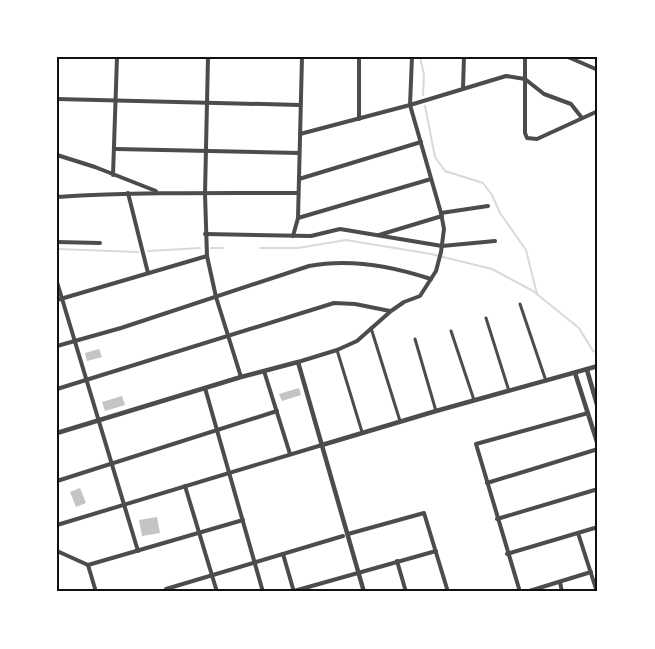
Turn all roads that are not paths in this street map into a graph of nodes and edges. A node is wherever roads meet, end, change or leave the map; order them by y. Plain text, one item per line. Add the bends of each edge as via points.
1 (117, 57) edge
2 (208, 57) edge
3 (302, 57) edge
4 (359, 57) edge
5 (412, 57) edge
6 (464, 57) edge
7 (525, 57) edge
8 (568, 57) edge
9 (598, 70) edge
10 (525, 79) junction
11 (463, 88) junction
12 (57, 99) edge
13 (116, 100) junction
14 (207, 103) junction
15 (300, 105) junction
16 (410, 105) junction
17 (598, 111) edge
18 (582, 118) junction
19 (359, 119) junction
20 (300, 134) junction
21 (421, 144) junction
22 (116, 149) junction
23 (206, 151) junction
24 (299, 153) junction
25 (57, 155) edge
26 (113, 175) junction
27 (299, 179) junction
28 (431, 179) junction
29 (159, 192) junction
30 (128, 193) junction
31 (298, 193) junction
32 (205, 194) junction
33 (57, 197) edge
34 (488, 206) dead end
35 (441, 214) junction
36 (298, 218) junction
37 (205, 234) junction
38 (378, 235) junction
39 (293, 236) junction
40 (57, 242) edge
41 (495, 242) dead end
42 (100, 243) dead end
43 (442, 249) junction
44 (207, 256) junction
45 (148, 273) junction
46 (431, 279) junction
47 (57, 282) edge
48 (216, 297) junction
49 (59, 299) edge
50 (520, 304) dead end
51 (391, 311) junction
52 (486, 318) dead end
53 (371, 328) junction
54 (451, 331) dead end
55 (228, 336) junction
56 (415, 339) dead end
57 (74, 342) junction
58 (57, 346) edge
59 (337, 350) junction
60 (298, 362) junction
61 (598, 366) edge
62 (587, 370) junction
63 (264, 371) junction
64 (575, 373) junction
65 (241, 377) junction
66 (86, 380) junction
67 (546, 381) junction
68 (205, 388) junction
69 (57, 389) edge
70 (509, 390) junction
71 (474, 400) junction
72 (598, 408) edge
73 (277, 411) junction
74 (436, 411) junction
75 (588, 413) junction
76 (99, 421) junction
77 (400, 421) junction
78 (217, 430) junction
79 (362, 432) junction
80 (57, 433) edge
81 (322, 445) junction
82 (598, 447) edge
83 (290, 454) junction
84 (112, 464) junction
85 (229, 472) junction
86 (57, 481) edge
87 (487, 483) junction
88 (185, 486) junction
89 (598, 489) edge
90 (124, 504) junction
91 (497, 519) junction
92 (243, 520) junction
93 (57, 525) edge
94 (598, 527) edge
95 (200, 533) junction
96 (578, 533) junction
97 (345, 535) junction
98 (57, 551) edge
99 (138, 551) junction
100 (436, 551) junction
101 (283, 554) junction
102 (507, 554) junction
103 (397, 561) junction
104 (255, 562) junction
105 (88, 565) junction
106 (359, 572) junction
107 (591, 572) junction
108 (212, 575) junction
109 (560, 582) junction
110 (166, 589) dead end
111 (96, 592) edge
112 (217, 592) edge
113 (263, 592) edge
114 (294, 592) edge
115 (364, 592) edge
116 (406, 592) edge
117 (448, 592) edge
118 (520, 592) edge
119 (526, 592) edge
120 (562, 592) edge
121 (597, 592) edge

1 - 13 street
2 - 14 street
3 - 15 street
4 - 19 street
5 - 16 street
6 - 11 street
7 - 10 street
8 - 9 street
10 - 11 street via 506,76
10 - 18 street via 544,94 572,104
10 - 18 street via 525,133 530,139
11 - 16 street
12 - 13 street
13 - 14 street
13 - 22 street
14 - 15 street
14 - 23 street
15 - 20 street
16 - 19 street
16 - 21 street
17 - 18 street
19 - 20 street
20 - 24 street
21 - 27 street
21 - 28 street
22 - 23 street
22 - 26 street
23 - 24 street
23 - 32 street
24 - 27 street
25 - 26 street
26 - 29 street
27 - 31 street
28 - 35 street
28 - 36 street
29 - 30 street
29 - 32 street
30 - 33 street
30 - 45 street
31 - 32 street
31 - 36 street
32 - 37 street
34 - 35 street
35 - 38 street
35 - 43 street
36 - 39 street
37 - 39 street
37 - 44 street
38 - 39 street via 340,229
38 - 43 street
40 - 42 street
41 - 43 street
43 - 46 street
44 - 45 street
44 - 48 street
45 - 49 street
46 - 48 street via 401,269 329,262
46 - 51 street via 420,296
47 - 49 street
48 - 55 street
48 - 57 street
49 - 57 street
50 - 67 street
51 - 53 street
51 - 55 street via 334,303
52 - 70 street
53 - 59 street via 357,341
53 - 77 street
54 - 71 street
55 - 65 street
55 - 66 street
56 - 74 street
57 - 58 street
57 - 66 street
59 - 60 street
59 - 79 street
60 - 63 street
60 - 81 street
61 - 62 street
62 - 64 street
62 - 72 street
63 - 65 street
63 - 73 street
64 - 67 street
64 - 75 street
65 - 68 street
66 - 69 street
66 - 76 street
67 - 70 street
68 - 76 street
68 - 78 street
70 - 71 street
71 - 74 street
73 - 78 street
73 - 83 street
74 - 77 street
75 - 82 street
75 - 87 street via 476,444
76 - 80 street
76 - 84 street
77 - 79 street
78 - 84 street
78 - 85 street
79 - 81 street
81 - 83 street
81 - 97 street
82 - 87 street
83 - 85 street
84 - 86 street
84 - 90 street
85 - 88 street
85 - 92 street
87 - 91 street
88 - 90 street
88 - 95 street
89 - 91 street
90 - 93 street
90 - 99 street
91 - 102 street
92 - 95 street
92 - 104 street
94 - 96 street
95 - 99 street
95 - 108 street
96 - 102 street
96 - 107 street
97 - 100 street via 424,513
97 - 101 street
97 - 106 street
98 - 105 street
99 - 105 street
100 - 103 street
100 - 117 street
101 - 104 street
101 - 114 street
102 - 118 street
103 - 106 street
103 - 116 street
104 - 108 street
104 - 113 street
105 - 111 street
106 - 114 street
106 - 115 street
107 - 109 street
107 - 121 street
108 - 110 street
108 - 112 street
109 - 119 street
109 - 120 street

